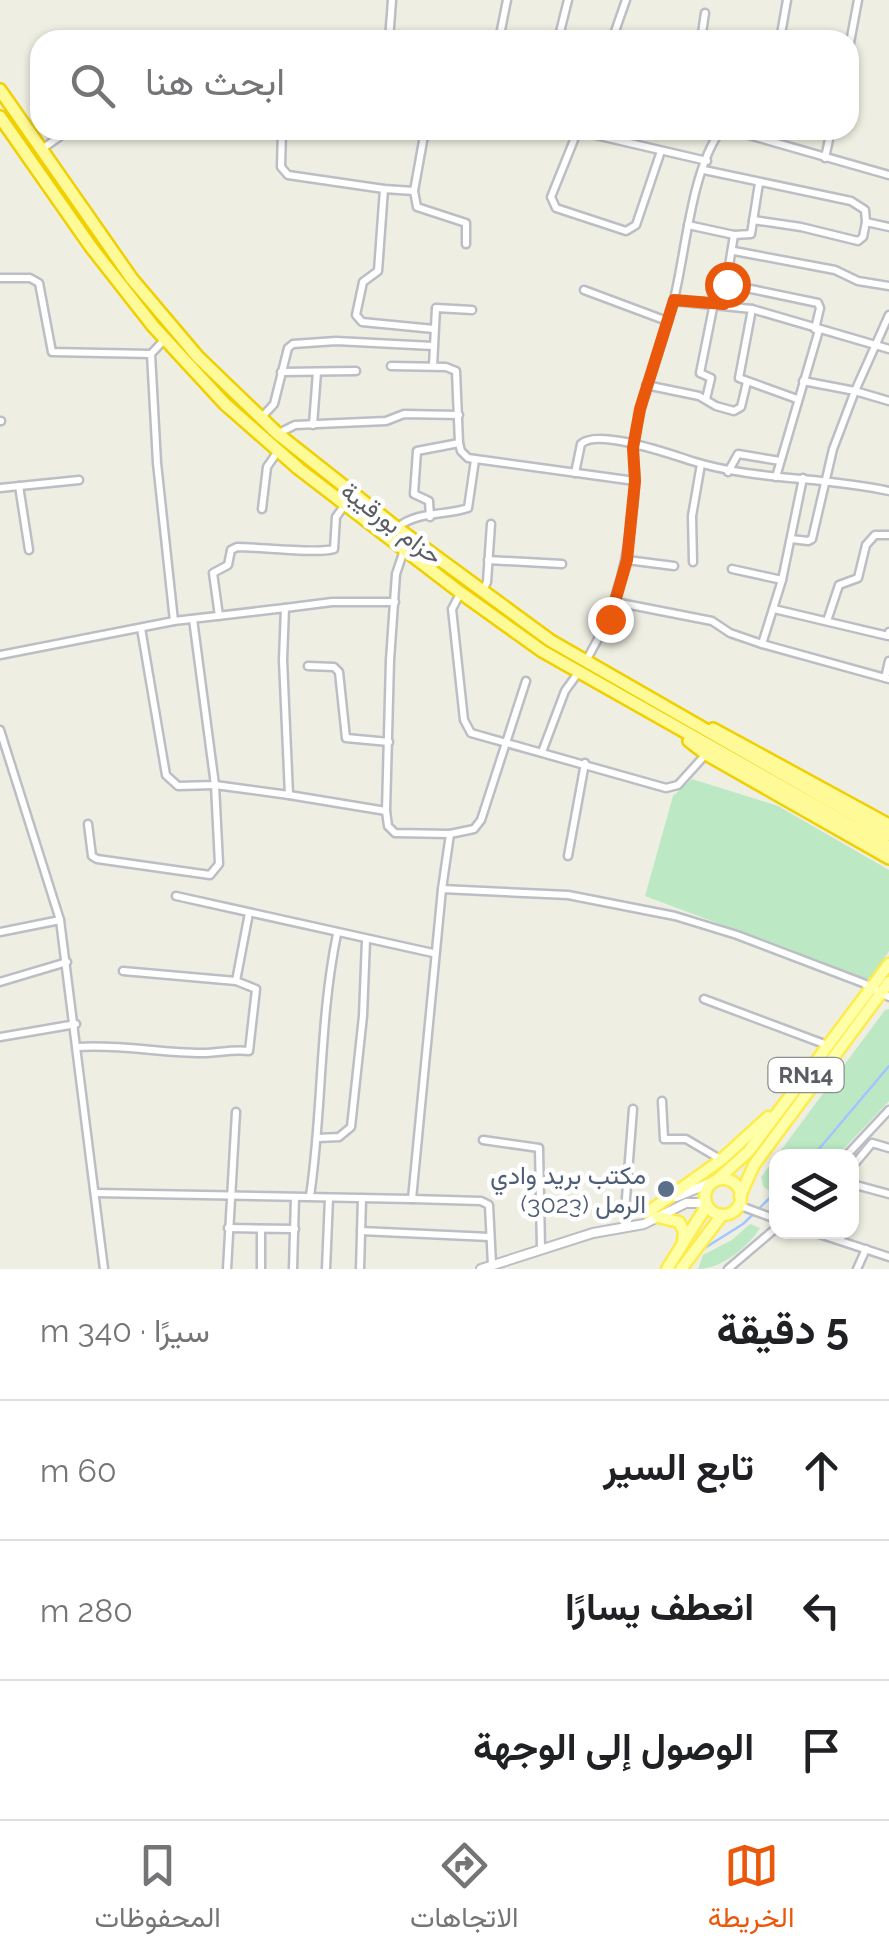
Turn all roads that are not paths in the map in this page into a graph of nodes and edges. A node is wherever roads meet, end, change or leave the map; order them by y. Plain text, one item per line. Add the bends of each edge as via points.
1 (392, 0) edge
2 (508, 0) edge
3 (568, 0) edge
4 (626, 0) edge
5 (788, 0) edge
6 (858, 0) edge
7 (705, 14) dead end
8 (390, 30) edge
9 (501, 30) edge
10 (560, 30) edge
11 (616, 30) edge
12 (703, 30) edge
13 (782, 30) edge
14 (852, 30) edge
15 (0, 90) edge
16 (0, 117) edge
17 (30, 134) edge
18 (34, 140) edge
19 (56, 140) edge
20 (282, 140) edge
21 (422, 140) edge
22 (574, 140) edge
23 (618, 140) edge
24 (717, 140) edge
25 (776, 140) edge
26 (829, 140) edge
27 (40, 149) junction
28 (661, 151) junction
29 (825, 158) junction
30 (705, 166) junction
31 (889, 174) edge
32 (759, 183) junction
33 (384, 189) junction
34 (414, 190) junction
35 (753, 220) junction
36 (866, 222) junction
37 (688, 225) junction
38 (889, 226) edge
39 (734, 235) junction
40 (466, 244) dead end
41 (734, 251) junction
42 (0, 278) edge
43 (727, 284) junction
44 (889, 286) edge
45 (584, 290) dead end
46 (674, 300) junction
47 (719, 303) junction
48 (752, 309) junction
49 (472, 310) dead end
50 (889, 315) edge
51 (667, 321) junction
52 (434, 329) junction
53 (817, 329) junction
54 (165, 339) junction
55 (434, 346) junction
56 (875, 346) junction
57 (889, 350) edge
58 (151, 354) junction
59 (391, 366) dead end
60 (433, 366) junction
61 (356, 370) dead end
62 (281, 372) junction
63 (317, 372) junction
64 (802, 381) junction
65 (747, 382) junction
66 (646, 385) junction
67 (855, 391) junction
68 (706, 398) junction
69 (797, 399) junction
70 (889, 401) edge
71 (459, 415) junction
72 (261, 418) junction
73 (314, 425) junction
74 (278, 434) junction
75 (459, 443) junction
76 (634, 443) junction
77 (278, 451) junction
78 (475, 460) junction
79 (780, 461) junction
80 (701, 464) junction
81 (728, 472) junction
82 (575, 473) junction
83 (776, 477) junction
84 (803, 478) junction
85 (79, 480) dead end
86 (828, 480) junction
87 (635, 481) junction
88 (19, 486) junction
89 (0, 488) edge
90 (889, 491) edge
91 (345, 505) junction
92 (262, 509) dead end
93 (430, 518) junction
94 (491, 524) dead end
95 (397, 528) junction
96 (889, 535) edge
97 (791, 539) junction
98 (29, 550) dead end
99 (404, 550) junction
100 (488, 560) junction
101 (627, 560) junction
102 (693, 562) dead end
103 (562, 564) dead end
104 (674, 566) dead end
105 (732, 569) dead end
106 (782, 580) junction
107 (482, 592) junction
108 (461, 593) junction
109 (395, 602) junction
110 (616, 602) junction
111 (285, 608) junction
112 (774, 609) junction
113 (219, 616) junction
114 (193, 620) junction
115 (174, 621) junction
116 (827, 622) junction
117 (140, 628) junction
118 (889, 635) edge
119 (762, 644) junction
120 (0, 655) edge
121 (889, 661) edge
122 (308, 666) dead end
123 (582, 668) junction
124 (887, 678) edge
125 (526, 681) dead end
126 (666, 715) junction
127 (0, 730) edge
128 (389, 742) junction
129 (507, 745) junction
130 (542, 752) junction
131 (706, 754) junction
132 (585, 763) junction
133 (214, 785) junction
134 (289, 795) junction
135 (816, 800) junction
136 (386, 811) junction
137 (88, 824) dead end
138 (889, 825) edge
139 (450, 834) junction
140 (889, 836) edge
141 (889, 847) edge
142 (568, 856) dead end
143 (889, 858) edge
144 (442, 889) junction
145 (176, 896) dead end
146 (248, 912) junction
147 (60, 920) junction
148 (0, 932) edge
149 (337, 934) junction
150 (366, 940) junction
151 (433, 953) junction
152 (67, 962) junction
153 (889, 964) edge
154 (123, 971) dead end
155 (236, 981) junction
156 (0, 982) edge
157 (889, 982) edge
158 (881, 992) edge
159 (704, 998) dead end
160 (76, 1024) junction
161 (0, 1037) edge
162 (828, 1046) junction
163 (77, 1047) junction
164 (802, 1080) junction
165 (662, 1101) dead end
166 (633, 1109) dead end
167 (236, 1112) dead end
168 (888, 1113) edge
169 (865, 1136) junction
170 (318, 1138) junction
171 (483, 1140) dead end
172 (872, 1144) junction
173 (889, 1148) edge
174 (853, 1149) edge
175 (859, 1159) edge
176 (721, 1160) junction
177 (716, 1180) junction
178 (859, 1186) edge
179 (96, 1193) junction
180 (889, 1194) edge
181 (229, 1195) junction
182 (296, 1196) junction
183 (310, 1196) junction
184 (329, 1198) junction
185 (362, 1198) junction
186 (412, 1199) junction
187 (739, 1201) junction
188 (706, 1204) junction
189 (722, 1214) junction
190 (653, 1215) junction
191 (769, 1216) edge
192 (628, 1224) junction
193 (228, 1228) junction
194 (262, 1229) junction
195 (294, 1230) junction
196 (360, 1231) junction
197 (769, 1234) edge
198 (490, 1237) junction
199 (835, 1239) edge
200 (541, 1249) junction
201 (866, 1249) junction
202 (678, 1253) junction
203 (889, 1257) edge
204 (492, 1265) junction
205 (104, 1269) edge
206 (227, 1269) edge
207 (261, 1269) edge
208 (293, 1269) edge
209 (326, 1269) edge
210 (360, 1269) edge
211 (481, 1269) edge
212 (667, 1269) edge
213 (680, 1269) edge
214 (728, 1269) edge
215 (857, 1269) edge

1 - 8 street
2 - 9 street
3 - 10 street
4 - 11 street
5 - 13 street
6 - 14 street
7 - 12 street
15 - 17 highway, حزام بورقيبة
16 - 54 highway, حزام بورقيبة
18 - 27 highway, حزام بورقيبة
19 - 27 street
20 - 33 street via 283,172
21 - 34 street
22 - 28 street via 552,202 626,232 636,225
23 - 28 street
24 - 30 street
25 - 29 street
26 - 29 street
27 - 72 highway, حزام بورقيبة via 162,317
28 - 30 street
29 - 31 street
30 - 32 street
30 - 37 street
32 - 35 street
32 - 36 street via 851,201 865,210
33 - 34 street
33 - 52 street via 378,270 363,282 356,315 362,322
34 - 40 street via 416,207 467,224
35 - 36 street via 858,241
35 - 39 street via 750,234
36 - 38 street
37 - 39 street
37 - 46 street
39 - 41 street
41 - 43 street
41 - 44 street
42 - 58 street via 39,283 52,352
43 - 47 street
43 - 53 street via 818,302
45 - 51 street
46 - 47 street
46 - 51 street
47 - 48 street
47 - 68 street via 700,373 711,378
48 - 53 street
48 - 65 street via 738,376
49 - 52 street via 437,307
50 - 56 street
51 - 66 street
52 - 55 street
53 - 56 street
53 - 64 street
54 - 58 street
54 - 77 highway, حزام بورقيبة
55 - 60 street
55 - 62 street via 300,342 288,348
56 - 57 street
56 - 67 street
58 - 115 street
59 - 60 street
60 - 71 street via 456,371
61 - 63 street
62 - 63 street
62 - 72 street via 274,404
63 - 73 street
64 - 67 street
64 - 69 street
65 - 68 street via 738,410
65 - 69 street
66 - 68 street
66 - 76 street
67 - 70 street
67 - 86 street
69 - 79 street
71 - 73 street
71 - 75 street
72 - 74 highway, حزام بورقيبة
73 - 74 street
74 - 95 highway, حزام بورقيبة
75 - 78 street
75 - 93 street via 417,451 414,494 429,501
76 - 80 street
76 - 82 street via 585,439
76 - 87 street
77 - 91 highway, حزام بورقيبة
77 - 92 street via 267,466
78 - 82 street
78 - 93 street via 468,508
79 - 81 street via 738,454
79 - 83 street
80 - 81 street
80 - 102 street
81 - 83 street
82 - 87 street
83 - 84 street
84 - 86 street
84 - 97 street
85 - 88 street
86 - 90 street
86 - 97 street via 812,539
87 - 101 street
88 - 89 street
88 - 98 street
91 - 99 highway, حزام بورقيبة
91 - 113 street via 329,552 231,550 228,565 212,573
93 - 95 street via 410,517
94 - 100 street
95 - 107 highway, حزام بورقيبة
96 - 116 street via 868,541 858,578 840,585
97 - 106 street
99 - 108 highway, حزام بورقيبة
99 - 109 street
100 - 103 street
100 - 107 street
101 - 104 street
101 - 110 street
105 - 106 street
106 - 112 street
107 - 123 highway, حزام بورقيبة
108 - 123 highway, حزام بورقيبة
108 - 129 street via 452,609 464,720 472,733
109 - 111 street
109 - 128 street
110 - 119 street via 712,621
110 - 123 street
111 - 113 street
111 - 134 street
112 - 116 street
112 - 119 street
113 - 114 street
114 - 115 street
114 - 133 street
115 - 117 street
116 - 118 street
117 - 120 street
117 - 133 street via 166,775 178,786
119 - 124 street
121 - 124 street
122 - 128 street via 339,672 346,738
123 - 126 highway, حزام بورقيبة
123 - 130 street via 564,691
125 - 129 street
126 - 131 highway
126 - 135 highway, حزام بورقيبة
126 - 138 highway via 727,735
127 - 147 street
128 - 136 street
129 - 130 street
129 - 139 street via 479,824
130 - 132 street
131 - 132 street via 671,788
131 - 143 highway
132 - 142 street
133 - 134 street
133 - 137 street via 219,864 210,875 97,860
134 - 136 street
135 - 140 highway, حزام بورقيبة
135 - 141 highway, حزام بورقيبة
136 - 139 street via 396,833
139 - 144 street
144 - 151 street
144 - 158 street via 568,895 675,916
145 - 146 street
146 - 149 street
146 - 155 street
147 - 148 street
147 - 152 street
149 - 150 street
149 - 170 street
150 - 151 street
150 - 170 street via 351,1127 339,1137
151 - 186 street
152 - 156 street
152 - 160 street
153 - 158 main road, RN14
154 - 155 street
155 - 163 street via 256,990 249,1051
157 - 158 main road, RN14
158 - 162 main road, RN14
158 - 187 main road, RN14 via 754,1165
159 - 162 street
160 - 161 street
160 - 163 street
162 - 164 main road, RN14
163 - 179 street
164 - 176 main road
164 - 177 main road, RN14 via 749,1150
165 - 176 street via 664,1139 686,1138
166 - 192 street
167 - 181 street
168 - 169 street
169 - 172 street
169 - 174 street
170 - 183 street
171 - 200 street via 539,1148
172 - 173 street
172 - 175 street
176 - 190 main road
177 - 187 main road via 733,1182
177 - 188 main road, RN14 via 706,1190
177 - 190 street
178 - 180 street
179 - 181 street
179 - 205 street
181 - 182 street
181 - 193 street
182 - 183 street
182 - 195 street
183 - 184 street
184 - 185 street
184 - 209 street
185 - 186 street
185 - 196 street
186 - 198 street via 481,1201 488,1206
187 - 189 main road
187 - 191 street
188 - 189 main road
188 - 190 street via 686,1202
188 - 202 main road, RN14
189 - 213 main road
190 - 192 street via 644,1224
190 - 202 main road via 682,1226
192 - 200 street
193 - 194 street
193 - 206 street
194 - 195 street
194 - 207 street
195 - 208 street
196 - 198 street
196 - 210 street
197 - 214 street
198 - 204 street
199 - 201 street
200 - 204 street
201 - 203 street
201 - 215 street
202 - 212 main road, RN14
204 - 211 street

